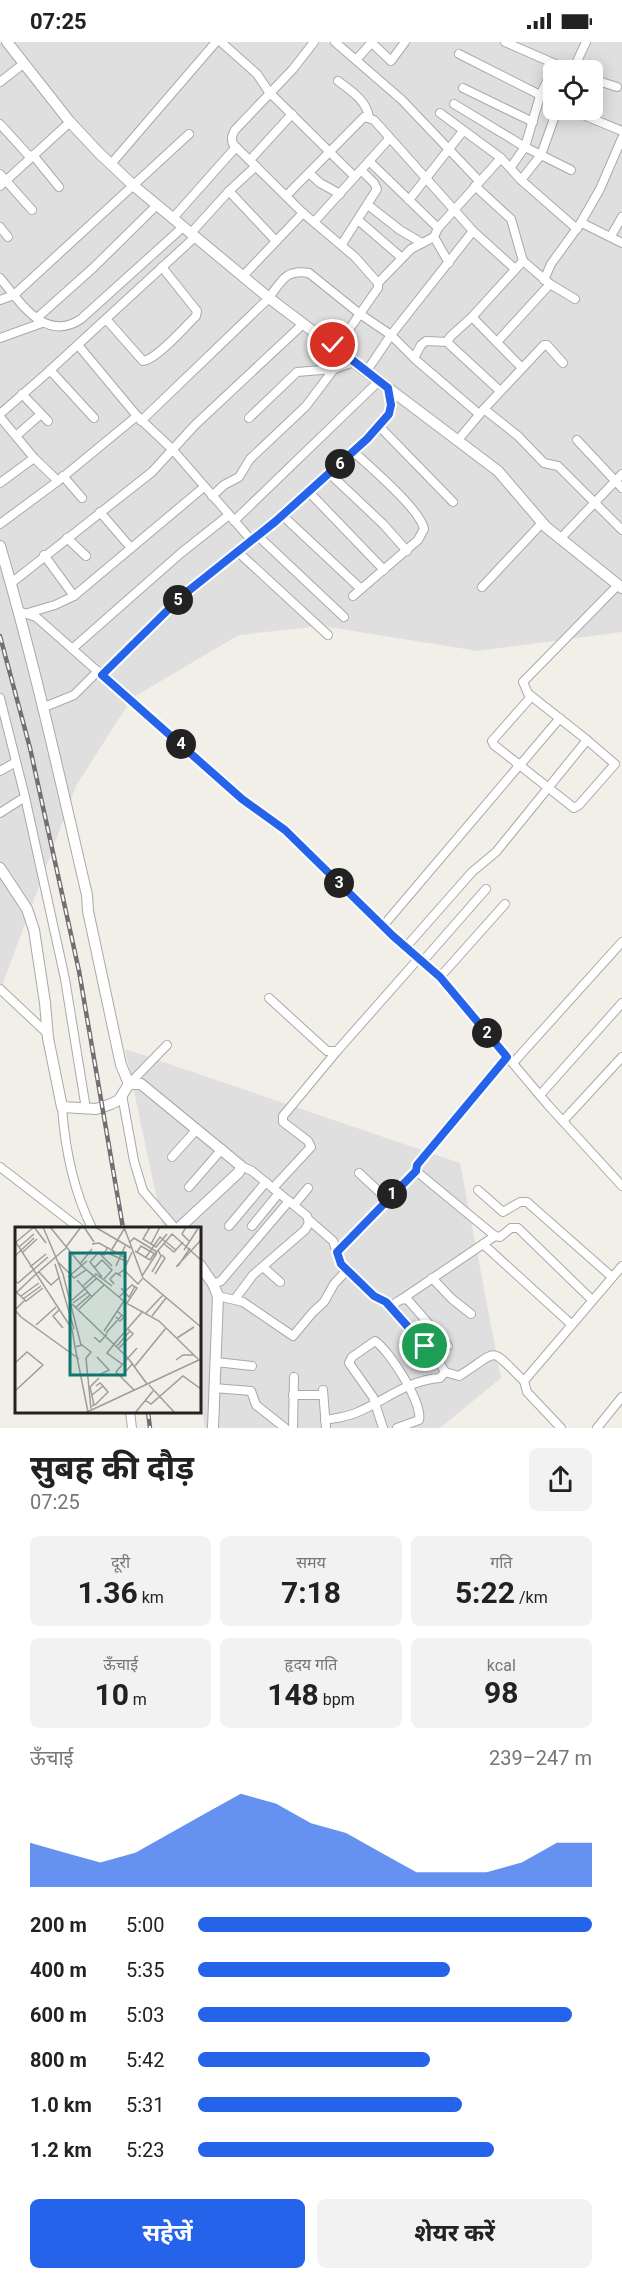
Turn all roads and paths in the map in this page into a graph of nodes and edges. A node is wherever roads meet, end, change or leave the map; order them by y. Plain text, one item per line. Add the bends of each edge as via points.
1 (7, 42) edge
2 (216, 42) edge
3 (221, 42) edge
4 (314, 42) edge
5 (335, 42) edge
6 (371, 42) edge
7 (405, 42) edge
8 (505, 42) edge
9 (573, 42) edge
10 (585, 44) edge
11 (459, 54) dead end
12 (356, 60) junction
13 (546, 60) edge
14 (576, 60) edge
15 (23, 64) junction
16 (338, 81) dead end
17 (0, 82) edge
18 (603, 83) edge
19 (616, 87) dead end
20 (463, 88) dead end
21 (543, 90) edge
22 (269, 92) junction
23 (540, 96) junction
24 (543, 97) edge
25 (454, 104) dead end
26 (440, 113) dead end
27 (292, 114) junction
28 (369, 117) junction
29 (553, 120) edge
30 (595, 120) edge
31 (70, 122) junction
32 (533, 122) junction
33 (0, 124) edge
34 (462, 131) junction
35 (622, 131) edge
36 (189, 134) dead end
37 (622, 138) edge
38 (389, 139) junction
39 (236, 147) junction
40 (525, 147) junction
41 (447, 149) junction
42 (330, 152) junction
43 (541, 155) junction
44 (32, 156) junction
45 (501, 158) junction
46 (369, 161) junction
47 (253, 163) junction
48 (111, 164) junction
49 (511, 167) junction
50 (362, 170) junction
51 (571, 170) dead end
52 (309, 173) junction
53 (355, 177) junction
54 (427, 177) junction
55 (2, 180) edge
56 (521, 180) junction
57 (477, 184) junction
58 (134, 186) junction
59 (59, 187) dead end
60 (229, 190) junction
61 (340, 194) junction
62 (286, 196) junction
63 (409, 200) junction
64 (157, 205) junction
65 (368, 205) junction
66 (32, 210) dead end
67 (453, 211) junction
68 (303, 213) junction
69 (622, 217) edge
70 (173, 218) junction
71 (358, 220) junction
72 (314, 222) junction
73 (0, 227) edge
74 (578, 227) junction
75 (438, 228) junction
76 (473, 231) junction
77 (190, 232) junction
78 (611, 236) junction
79 (8, 237) dead end
80 (434, 237) junction
81 (276, 241) junction
82 (422, 243) junction
83 (622, 243) edge
84 (342, 244) junction
85 (402, 258) junction
86 (523, 261) junction
87 (449, 263) junction
88 (162, 267) junction
89 (515, 269) junction
90 (243, 276) junction
91 (0, 278) edge
92 (547, 282) junction
93 (378, 283) junction
94 (14, 295) junction
95 (269, 298) junction
96 (575, 299) dead end
97 (0, 300) edge
98 (360, 314) junction
99 (472, 317) junction
100 (106, 320) junction
101 (40, 321) junction
102 (303, 324) junction
103 (391, 335) junction
104 (0, 338) edge
105 (448, 342) junction
106 (497, 342) junction
107 (78, 345) junction
108 (336, 348) junction
109 (414, 358) junction
110 (354, 362) junction
111 (563, 363) dead end
112 (522, 368) junction
113 (334, 369) junction
114 (50, 370) junction
115 (366, 372) junction
116 (383, 385) junction
117 (500, 391) junction
118 (22, 394) junction
119 (482, 411) junction
120 (41, 414) junction
121 (0, 416) edge
122 (94, 418) dead end
123 (139, 418) junction
124 (249, 418) dead end
125 (48, 421) dead end
126 (380, 426) junction
127 (16, 436) junction
128 (458, 440) junction
129 (577, 440) dead end
130 (173, 450) junction
131 (354, 452) junction
132 (34, 458) junction
133 (329, 473) junction
134 (61, 479) junction
135 (620, 481) edge
136 (0, 483) edge
137 (204, 487) junction
138 (308, 491) junction
139 (212, 496) junction
140 (82, 498) dead end
141 (453, 502) dead end
142 (594, 504) junction
143 (100, 512) junction
144 (282, 515) junction
145 (232, 518) junction
146 (542, 523) junction
147 (0, 524) edge
148 (622, 530) edge
149 (67, 538) junction
150 (255, 538) junction
151 (560, 539) junction
152 (0, 546) edge
153 (131, 548) junction
154 (406, 551) junction
155 (238, 552) junction
156 (44, 555) junction
157 (86, 556) dead end
158 (384, 570) junction
159 (10, 584) junction
160 (482, 586) dead end
161 (620, 586) edge
162 (361, 589) junction
163 (74, 596) junction
164 (352, 596) dead end
165 (23, 612) junction
166 (344, 616) dead end
167 (328, 634) dead end
168 (72, 649) junction
169 (100, 673) junction
170 (530, 695) junction
171 (0, 698) edge
172 (42, 708) junction
173 (560, 718) junction
174 (3, 729) edge
175 (587, 740) junction
176 (15, 762) junction
177 (519, 764) junction
178 (0, 771) edge
179 (549, 788) junction
180 (25, 797) junction
181 (0, 813) edge
182 (0, 868) edge
183 (486, 889) dead end
184 (505, 904) dead end
185 (383, 926) junction
186 (622, 942) edge
187 (406, 947) junction
188 (421, 960) junction
189 (440, 977) junction
190 (0, 989) edge
191 (269, 998) dead end
192 (620, 1009) edge
193 (48, 1034) junction
194 (167, 1045) dead end
195 (337, 1051) junction
196 (622, 1057) edge
197 (510, 1060) junction
198 (129, 1084) junction
199 (123, 1095) junction
200 (540, 1095) junction
201 (62, 1107) junction
202 (86, 1109) junction
203 (563, 1121) junction
204 (197, 1129) junction
205 (222, 1149) junction
206 (172, 1157) dead end
207 (242, 1166) junction
208 (0, 1167) edge
209 (416, 1171) junction
210 (359, 1173) dead end
211 (622, 1186) edge
212 (189, 1187) dead end
213 (273, 1188) junction
214 (308, 1188) dead end
215 (478, 1190) dead end
216 (387, 1199) junction
217 (292, 1203) junction
218 (309, 1220) junction
219 (229, 1226) dead end
220 (252, 1226) dead end
221 (78, 1227) edge
222 (92, 1227) edge
223 (176, 1227) edge
224 (178, 1227) edge
225 (495, 1236) junction
226 (483, 1244) junction
227 (337, 1252) junction
228 (201, 1266) edge
229 (622, 1266) edge
230 (263, 1267) junction
231 (348, 1269) junction
232 (612, 1277) junction
233 (432, 1278) junction
234 (280, 1282) dead end
235 (213, 1284) junction
236 (218, 1296) junction
237 (235, 1299) junction
238 (402, 1299) junction
239 (591, 1299) junction
240 (390, 1306) junction
241 (471, 1314) dead end
242 (571, 1324) junction
243 (448, 1346) dead end
244 (216, 1362) junction
245 (252, 1366) dead end
246 (445, 1372) junction
247 (294, 1377) dead end
248 (524, 1382) junction
249 (408, 1385) junction
250 (214, 1388) junction
251 (293, 1395) junction
252 (622, 1397) edge
253 (375, 1403) junction
254 (129, 1413) edge
255 (326, 1424) edge
256 (132, 1428) edge
257 (213, 1428) edge
258 (285, 1428) edge
259 (293, 1428) edge
260 (383, 1428) edge
261 (397, 1428) edge
262 (561, 1428) edge
263 (597, 1428) edge

1 - 15 street
2 - 48 street
3 - 22 street via 257,74
4 - 22 street
5 - 12 street
6 - 7 street via 392,61
6 - 12 street
8 - 13 street
9 - 10 street
10 - 14 street
11 - 23 street
12 - 41 street via 402,100
15 - 17 street
15 - 31 street
16 - 28 street via 361,100
18 - 19 street
20 - 32 street
21 - 23 street
22 - 27 street
22 - 39 street via 232,135
23 - 24 street
23 - 32 street
25 - 40 street
26 - 34 street
27 - 42 street
27 - 47 street
28 - 38 street
28 - 42 street via 364,117
29 - 43 street
30 - 35 street
31 - 44 street
31 - 48 street
32 - 40 street
33 - 44 street
34 - 41 street
34 - 45 street
36 - 58 street
37 - 74 street
38 - 46 street
38 - 54 street
39 - 47 street
39 - 70 street
40 - 43 street
40 - 49 street
41 - 54 street
41 - 57 street
42 - 52 street
42 - 53 street
43 - 51 street
43 - 56 street
44 - 55 street
44 - 59 street
45 - 49 street
45 - 57 street
46 - 50 street
46 - 63 street
47 - 60 street
47 - 62 street
48 - 58 street
49 - 56 street
50 - 53 street
50 - 65 street via 377,189
52 - 61 street
52 - 62 street
53 - 61 street
54 - 63 street
54 - 67 street
55 - 66 street
56 - 74 street
57 - 67 street
57 - 86 street via 511,219
58 - 64 street
58 - 94 street
60 - 77 street
60 - 81 street
61 - 72 street
62 - 68 street
63 - 75 street
64 - 70 street
64 - 101 street
65 - 71 street
65 - 82 street
67 - 75 street
67 - 76 street
68 - 72 street
68 - 81 street
69 - 78 street
70 - 77 street
71 - 84 street
71 - 85 street
72 - 84 street
73 - 79 street
74 - 78 street via 584,224
74 - 92 street via 551,264
75 - 80 street
76 - 87 street
76 - 89 street
77 - 88 street
77 - 90 street
77 - 101 street via 81,319 68,326
78 - 83 street
80 - 82 street
80 - 87 street
81 - 90 street
82 - 85 street
84 - 93 street
85 - 93 street
86 - 89 street
86 - 92 street
87 - 103 street
88 - 100 street
88 - 100 street via 197,311 167,344 143,361
89 - 99 street
90 - 95 street
91 - 94 street
92 - 96 street
92 - 106 street
93 - 98 street
94 - 97 street
94 - 101 street
95 - 98 street via 289,274 299,271 309,273
95 - 102 street
95 - 123 street
98 - 103 street
98 - 108 street
99 - 105 street
99 - 106 street
100 - 107 street
101 - 104 street
102 - 108 street
102 - 130 street
103 - 109 street
103 - 115 street
105 - 109 street via 426,341
105 - 117 street
106 - 112 street
107 - 114 street
107 - 123 street
108 - 110 street
109 - 119 street
110 - 113 street
110 - 115 street
111 - 112 street via 546,344
112 - 117 street
113 - 124 street via 297,372
113 - 139 street via 313,398 253,454 239,477
114 - 118 street
114 - 122 street
115 - 116 street
116 - 126 street via 391,410
116 - 128 street
116 - 145 street
117 - 119 street
118 - 120 street
118 - 121 street
119 - 128 street
119 - 142 street via 518,436 544,463 558,466
120 - 125 street
120 - 127 street
121 - 127 street
123 - 130 street
123 - 134 street
126 - 131 street
126 - 141 street
127 - 132 street
128 - 146 street via 508,482
129 - 135 street
130 - 137 street
130 - 143 street via 152,472
131 - 133 street
131 - 154 street via 421,519 423,532
132 - 134 street
132 - 136 street
133 - 138 street
133 - 154 street
134 - 140 street
134 - 147 street
135 - 142 street
137 - 139 street
137 - 153 street
138 - 144 street
138 - 158 street
139 - 145 street
142 - 148 street
142 - 151 street
143 - 149 street
143 - 153 street
144 - 150 street
144 - 162 street
145 - 150 street
145 - 168 street via 181,553
146 - 151 street
146 - 160 street
149 - 156 street
149 - 157 street
150 - 155 street
150 - 166 street
151 - 161 street
152 - 159 street
153 - 163 street
154 - 158 street
155 - 167 street
155 - 169 street via 182,596
156 - 159 street
156 - 163 street
158 - 162 street
159 - 165 street
161 - 170 street via 523,682
162 - 164 street
163 - 165 street
165 - 168 street via 36,617
165 - 172 street
168 - 169 street
169 - 172 street via 74,695
169 - 185 street via 242,799 285,830
170 - 173 street
170 - 177 street via 492,741
171 - 174 street
172 - 198 street via 87,896 112,1030
173 - 175 street
173 - 177 street
174 - 176 street
175 - 179 street
175 - 179 street via 614,767 577,807 571,807
176 - 178 street
176 - 180 street
177 - 179 street
177 - 185 street
179 - 187 street
180 - 181 street
180 - 202 street via 64,979
182 - 193 street via 23,903 34,930
183 - 188 street
184 - 189 street
185 - 187 street
186 - 197 street
187 - 188 street
188 - 189 street
188 - 195 street
189 - 197 street
190 - 193 street
191 - 195 street via 327,1051
192 - 200 street
193 - 201 street
194 - 198 street
195 - 213 street via 283,1116 285,1124 308,1141 310,1147
196 - 203 street
197 - 200 street
197 - 209 street via 417,1165
198 - 199 street
198 - 204 street via 146,1086
199 - 202 street via 111,1104
199 - 223 street via 143,1191
200 - 203 street
201 - 202 street
201 - 222 street via 74,1184
203 - 211 street
204 - 205 street
204 - 206 street
205 - 207 street
205 - 212 street
207 - 213 street
207 - 224 street
208 - 221 street
209 - 216 street
209 - 225 street
210 - 216 street
213 - 217 street
213 - 219 street
213 - 220 street
214 - 217 street
215 - 232 street via 503,1212 526,1202
216 - 227 street
217 - 218 street
217 - 235 street via 221,1281
218 - 227 street via 333,1241
218 - 230 street via 305,1230
225 - 226 street
225 - 239 street via 518,1228
226 - 233 street
226 - 242 street
227 - 231 street
228 - 235 street
229 - 232 street
230 - 234 street
230 - 237 street
231 - 237 street via 293,1336
231 - 240 street via 365,1288
232 - 239 street
233 - 238 street
233 - 241 street
235 - 236 street
236 - 237 street
236 - 244 street
238 - 240 street
238 - 243 street via 408,1300
239 - 242 street
240 - 246 street
242 - 248 street
244 - 245 street
244 - 250 street
246 - 248 street via 459,1376 493,1354
246 - 249 street via 440,1378
247 - 251 street
248 - 262 street via 527,1392
249 - 253 street
249 - 253 street via 373,1341 349,1363
249 - 261 street via 420,1418
250 - 257 street
250 - 258 street via 251,1391 256,1405
251 - 255 street via 323,1392
251 - 259 street
252 - 263 street
253 - 255 street
253 - 260 street
254 - 256 street

